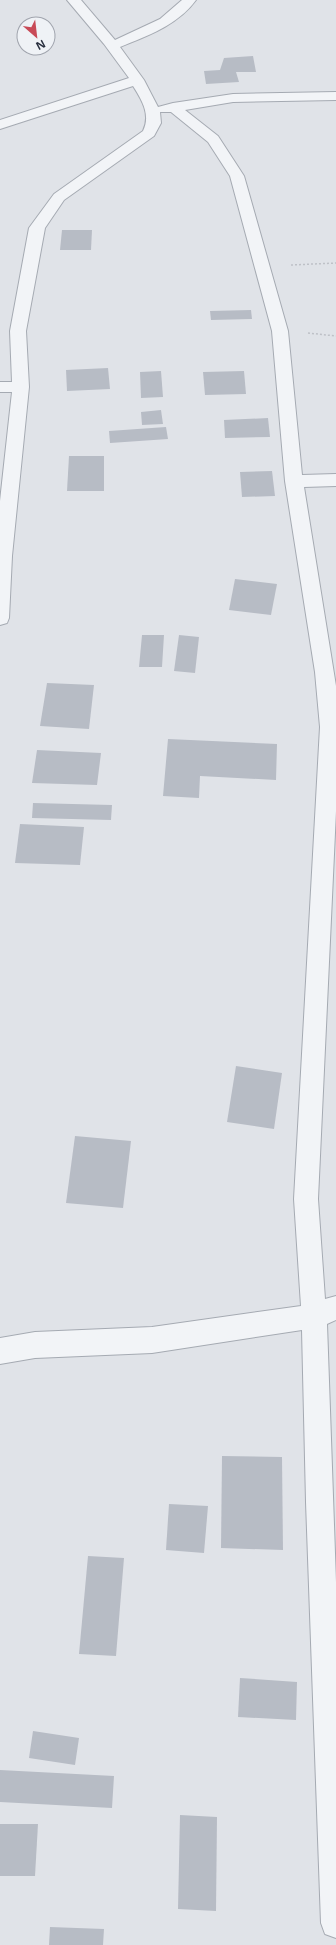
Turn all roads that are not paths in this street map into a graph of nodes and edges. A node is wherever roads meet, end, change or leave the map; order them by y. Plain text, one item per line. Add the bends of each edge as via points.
1 (74, 0) edge
2 (189, 0) edge
3 (113, 45) junction
4 (137, 80) junction
5 (336, 96) edge
6 (173, 107) junction
7 (153, 111) junction
8 (0, 125) edge
9 (0, 387) edge
10 (21, 387) junction
11 (336, 480) edge
12 (294, 481) junction
13 (2, 556) edge
14 (0, 618) edge
15 (330, 674) edge
16 (325, 1312) edge
17 (0, 1351) edge
18 (328, 1502) edge
19 (336, 1923) edge

1 - 3 street
2 - 3 street via 185,6 154,28
3 - 4 street
4 - 7 street
4 - 8 street
5 - 6 street via 233,98
6 - 7 street
6 - 12 street via 213,139 237,176 280,331
7 - 10 street via 154,123 149,133 59,197 37,228 18,330
9 - 10 street
10 - 13 street
11 - 12 street
12 - 15 street
13 - 14 street
15 - 16 street via 330,727 306,1199
16 - 17 street via 152,1340 34,1345
16 - 18 street
18 - 19 street

